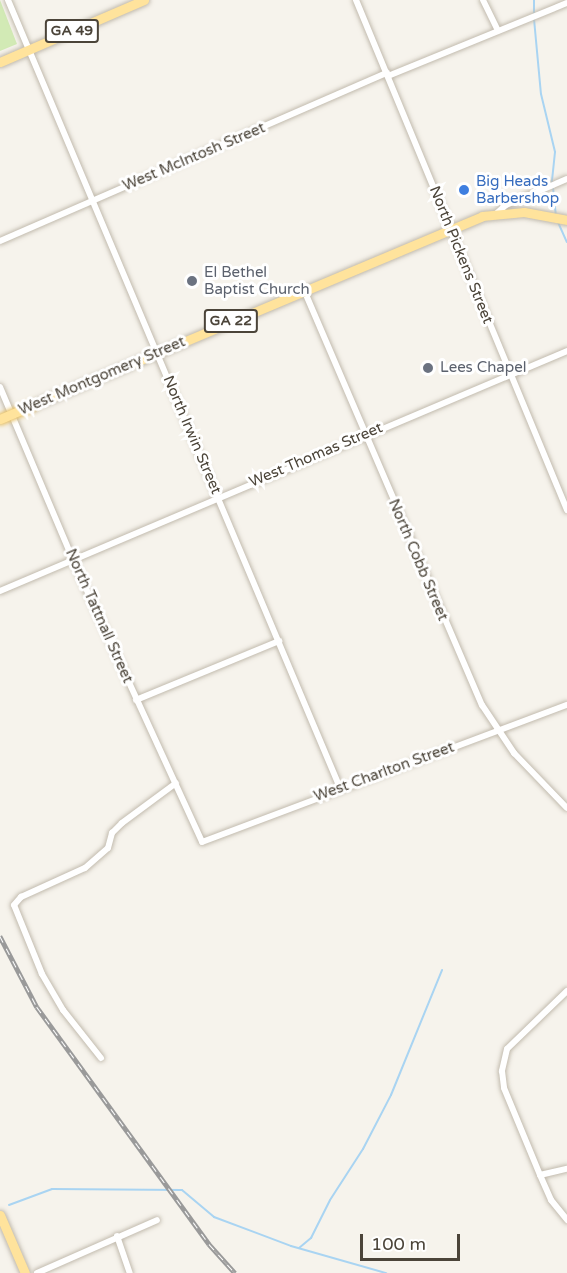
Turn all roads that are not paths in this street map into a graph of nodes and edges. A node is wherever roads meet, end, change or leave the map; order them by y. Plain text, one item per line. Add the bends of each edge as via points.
1 (8, 0) edge
2 (144, 0) edge
3 (356, 0) edge
4 (483, 0) edge
5 (567, 3) edge
6 (498, 31) junction
7 (28, 50) junction
8 (0, 62) edge
9 (387, 75) junction
10 (567, 179) edge
11 (93, 200) junction
12 (497, 213) junction
13 (567, 220) edge
14 (451, 228) junction
15 (0, 241) edge
16 (304, 290) junction
17 (567, 351) edge
18 (157, 352) junction
19 (510, 374) junction
20 (0, 387) edge
21 (0, 418) edge
22 (365, 434) junction
23 (219, 497) junction
24 (567, 510) edge
25 (73, 560) junction
26 (0, 591) edge
27 (279, 641) junction
28 (136, 700) junction
29 (567, 705) edge
30 (498, 731) junction
31 (176, 783) junction
32 (340, 788) junction
33 (567, 808) edge
34 (202, 842) joint
35 (567, 991) edge
36 (101, 1058) dead end
37 (567, 1169) edge
38 (540, 1174) junction
39 (0, 1215) edge
40 (157, 1220) dead end
41 (567, 1220) edge
42 (117, 1236) junction
43 (24, 1273) edge
44 (38, 1273) edge
45 (130, 1273) edge

1 - 7 street, North Irwin Street
2 - 7 main road, GA 49
3 - 9 street, North Pickens Street
4 - 6 street
5 - 6 street, West McIntosh Street
6 - 9 street, West McIntosh Street
7 - 8 main road, GA 49
7 - 11 street, North Irwin Street
9 - 11 street, West McIntosh Street
9 - 14 street, North Pickens Street
10 - 12 street, West Montgomery Street via 506,205
11 - 15 street, West McIntosh Street
11 - 18 street, North Irwin Street
12 - 13 main road, GA 22 via 534,213
12 - 14 main road, West Montgomery Street / GA 22
14 - 16 main road, West Montgomery Street / GA 22
14 - 19 street, North Pickens Street
16 - 18 main road, West Montgomery Street / GA 22
16 - 22 street, North Cobb Street
17 - 19 street, West Thomas Street
18 - 21 main road, West Montgomery Street / GA 22, bridge
18 - 23 street, North Irwin Street
19 - 22 street, West Thomas Street
19 - 24 street, North Pickens Street
20 - 25 street, North Tattnall Street
22 - 23 street, West Thomas Street
22 - 30 street, North Cobb Street via 472,683
23 - 25 street, West Thomas Street
23 - 27 street, North Irwin Street
25 - 26 street, West Thomas Street
25 - 28 street, North Tattnall Street
27 - 28 street
27 - 32 street, North Irwin Street
28 - 31 street, North Tattnall Street
29 - 30 street, West Charlton Street
30 - 32 street, West Charlton Street
30 - 33 street, North Cobb Street via 535,777
31 - 34 street, North Tattnall Street
31 - 36 street via 122,823 112,833 108,848 85,868 21,897 15,905 42,974 63,1010
32 - 34 street, West Charlton Street
35 - 38 street via 517,1037 502,1062 504,1088
37 - 38 street
38 - 41 street via 551,1200
39 - 43 main road
40 - 42 street
42 - 44 street
42 - 45 street

